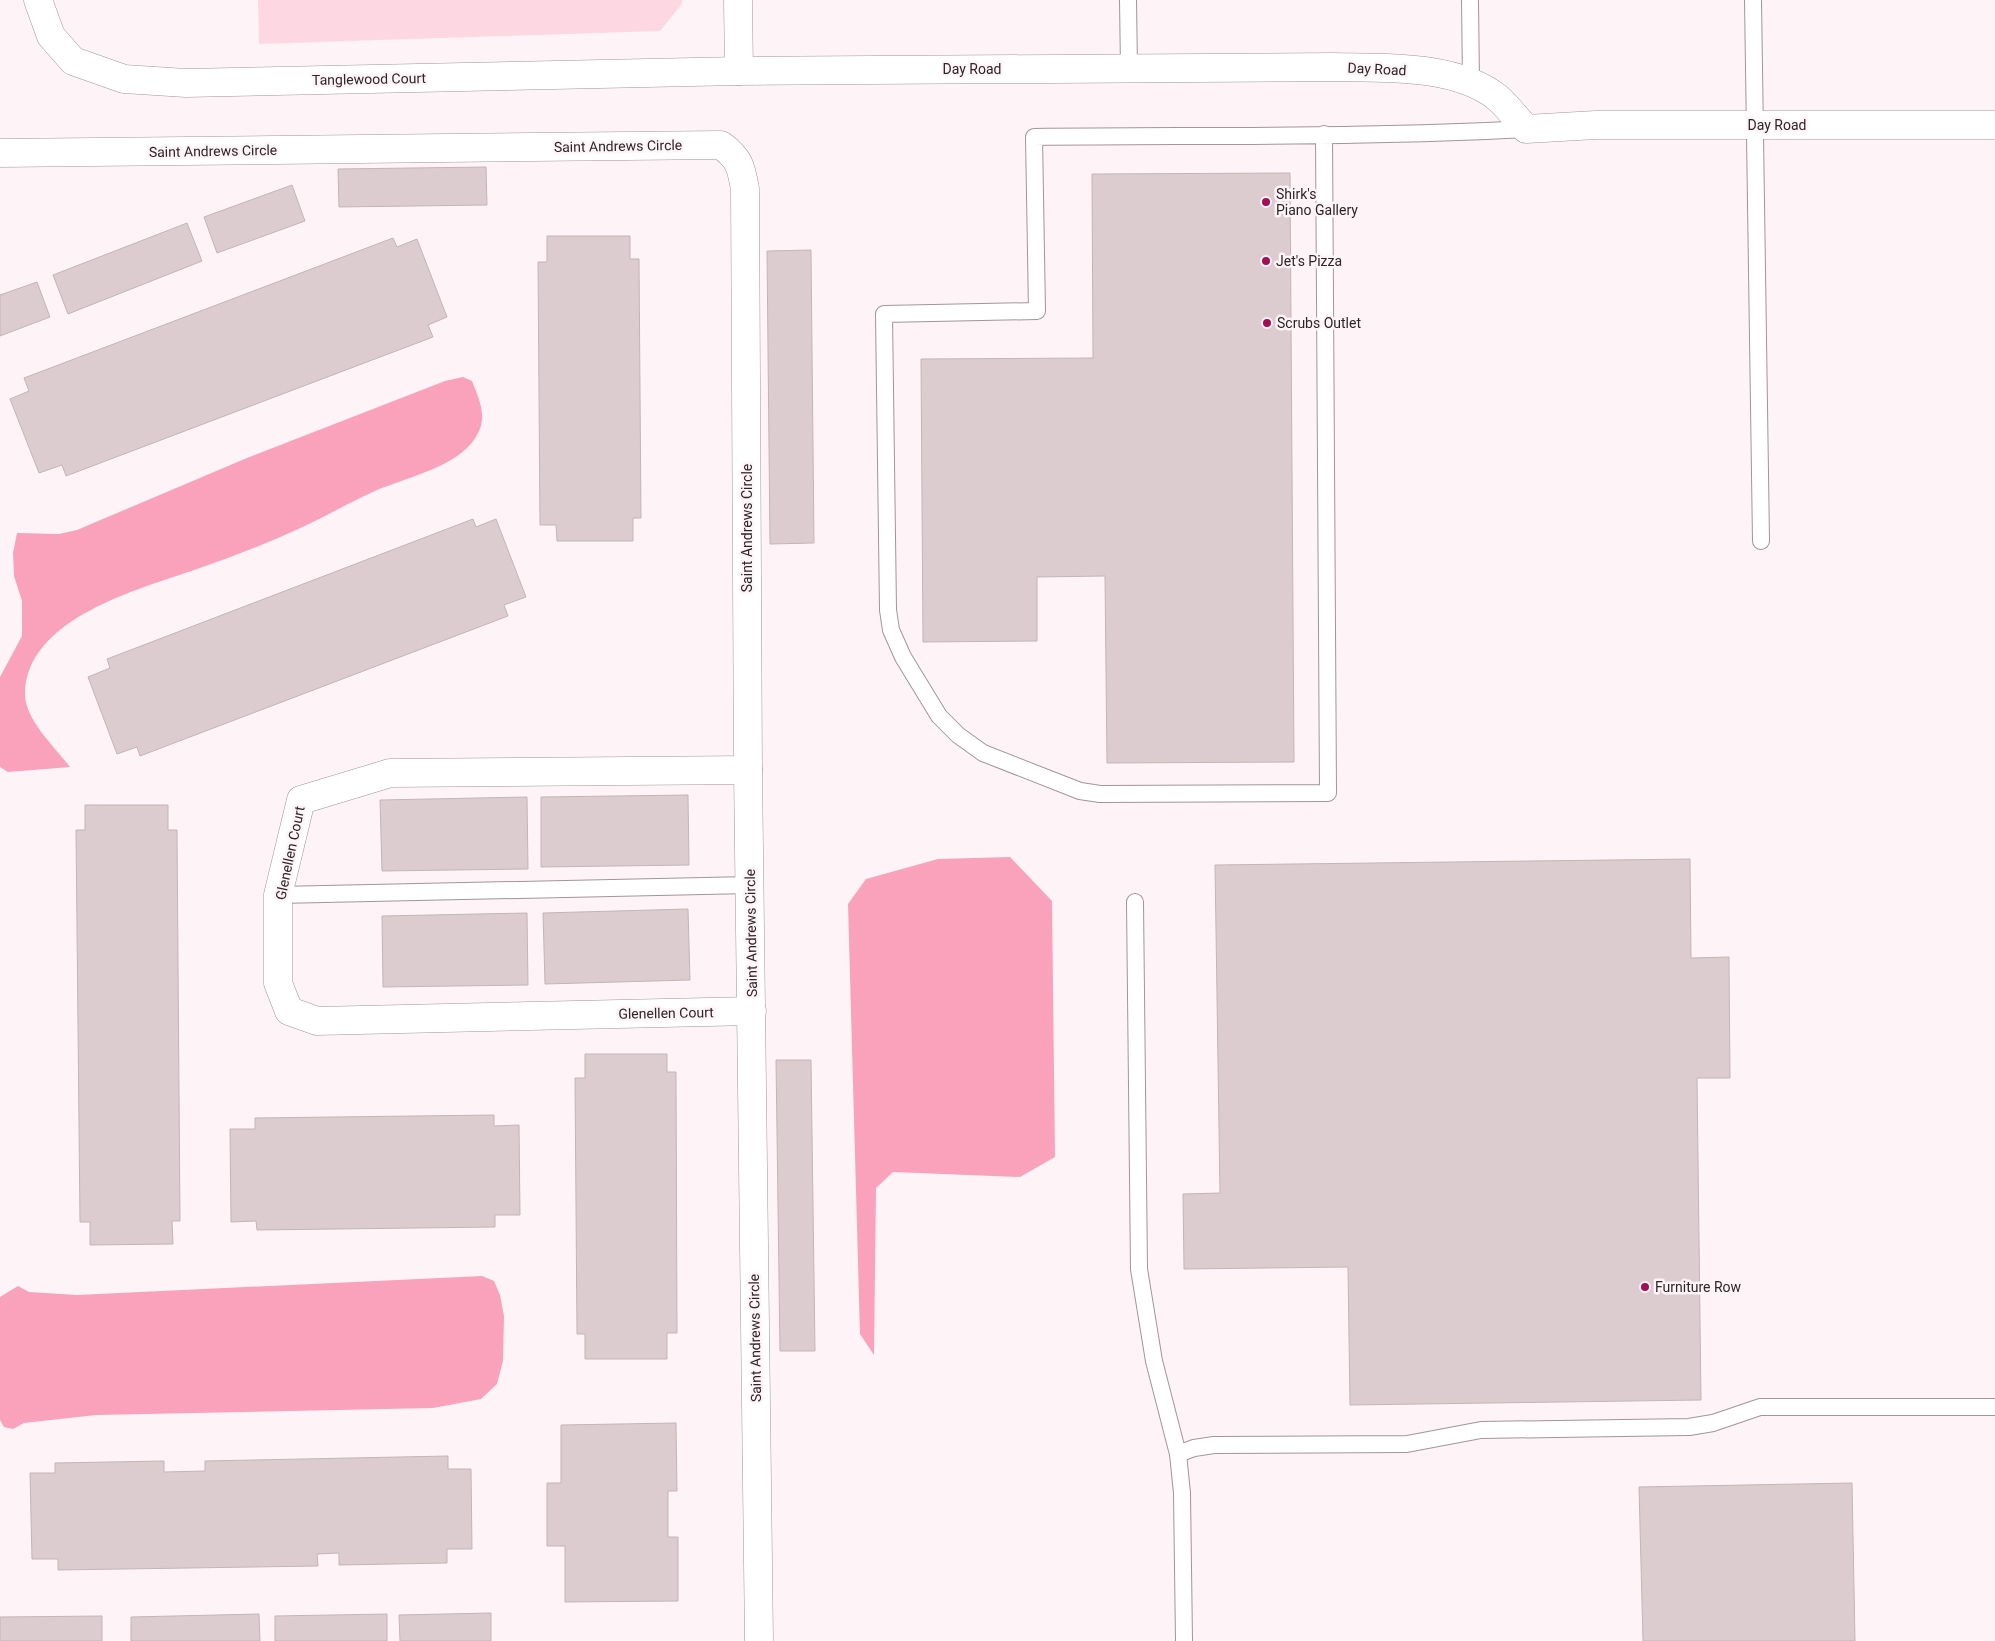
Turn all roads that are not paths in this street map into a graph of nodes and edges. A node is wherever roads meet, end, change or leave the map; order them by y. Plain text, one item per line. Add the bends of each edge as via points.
1 (38, 0) edge
2 (738, 0) edge
3 (1128, 0) edge
4 (1470, 0) edge
5 (1753, 0) edge
6 (1129, 69) junction
7 (739, 71) junction
8 (1471, 82) junction
9 (1755, 125) junction
10 (1995, 125) edge
11 (1526, 129) junction
12 (1324, 134) junction
13 (0, 153) edge
14 (1761, 541) dead end
15 (748, 770) junction
16 (750, 885) junction
17 (278, 895) junction
18 (1135, 902) dead end
19 (752, 1011) junction
20 (1995, 1407) edge
21 (1178, 1454) junction
22 (759, 1641) edge
23 (1184, 1641) edge

1 - 7 street, Tanglewood Court via 51,36 74,61 124,79 186,83
2 - 7 street
3 - 6 lane
4 - 8 lane
5 - 9 lane
6 - 7 street, Day Road
6 - 8 street, Day Road via 1394,69 1447,75
8 - 11 street, Day Road via 1497,98
9 - 10 street, Day Road
9 - 11 street, Day Road via 1596,125
9 - 14 lane
11 - 12 lane
12 - 12 lane via 1034,137 1037,311 884,314 888,610 891,630 903,657 939,716 983,753 1080,792 1328,793
13 - 15 street, Saint Andrews Circle via 721,145 734,154 741,166 745,189
15 - 16 street, Saint Andrews Circle
15 - 17 street, Glenellen Court via 390,773 301,800
16 - 17 lane
16 - 19 street, Saint Andrews Circle
17 - 19 street, Glenellen Court via 278,983 289,1011 317,1020
18 - 21 lane via 1139,1269 1154,1361
19 - 22 street, Saint Andrews Circle
20 - 21 lane via 1760,1407 1713,1423 1689,1426 1481,1430 1407,1444 1214,1445
21 - 23 lane via 1182,1493

